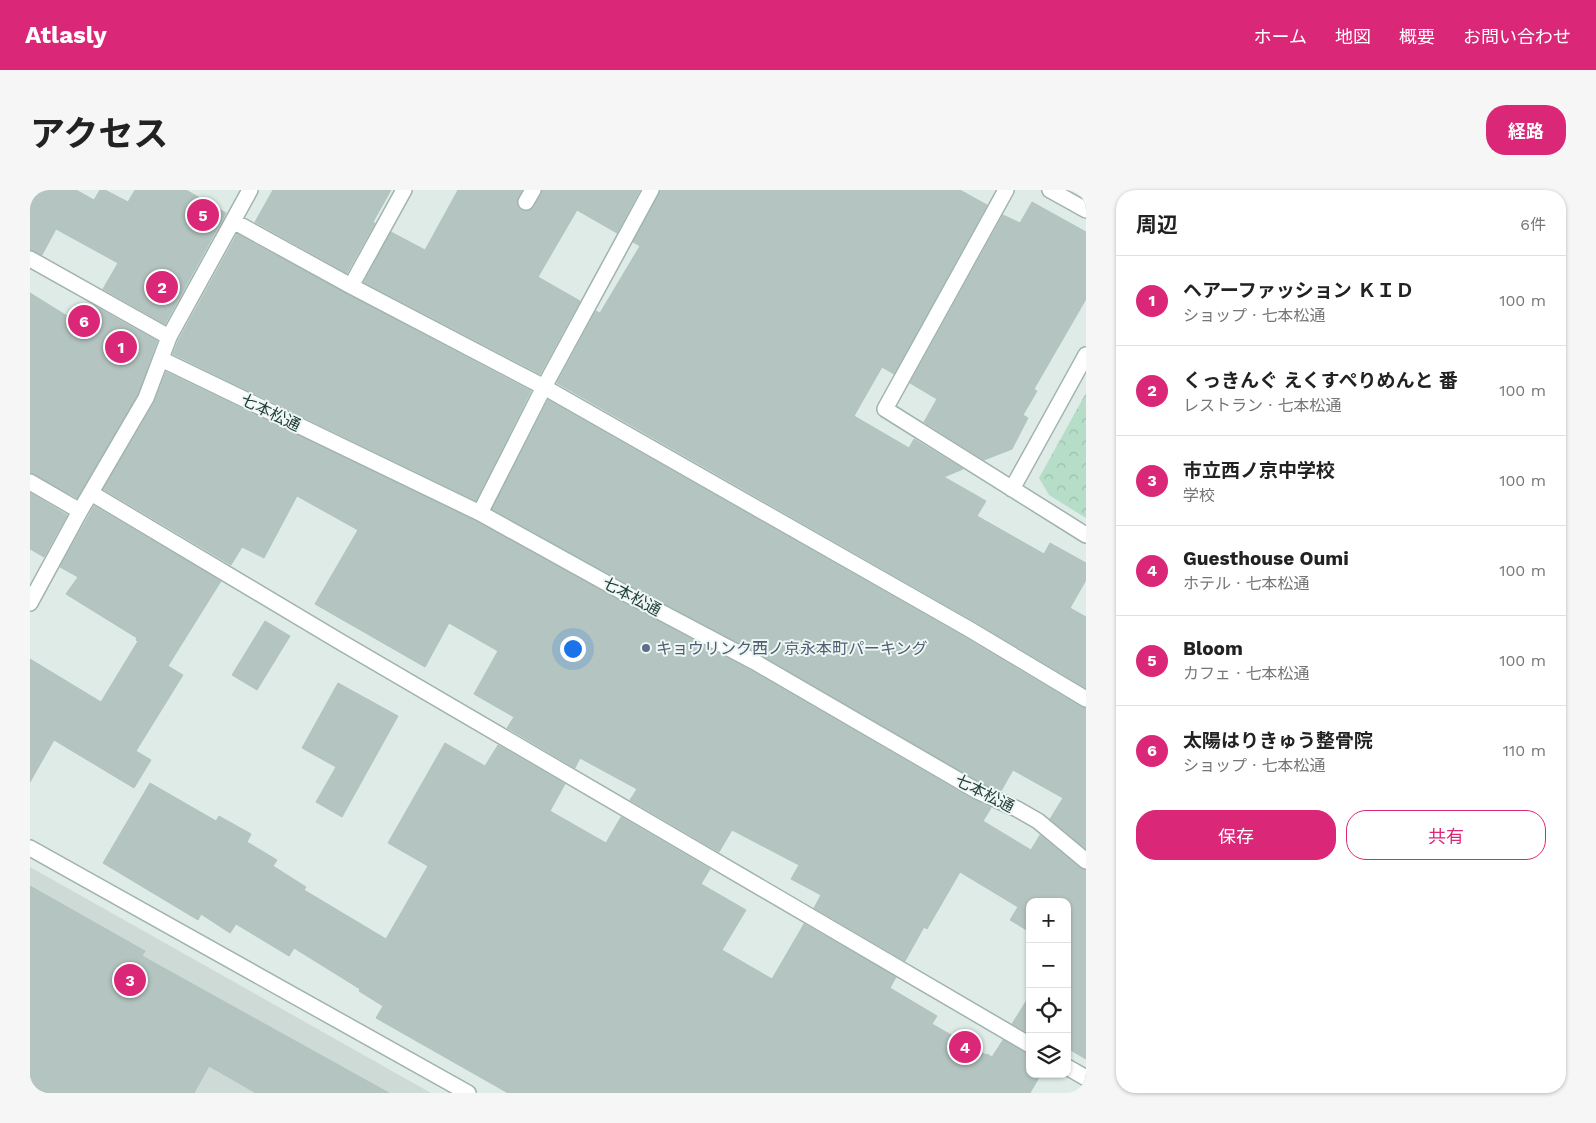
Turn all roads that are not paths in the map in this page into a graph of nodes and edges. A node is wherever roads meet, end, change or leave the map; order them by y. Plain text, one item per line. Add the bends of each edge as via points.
1 (250, 190) edge
2 (404, 190) edge
3 (651, 190) edge
4 (1006, 190) edge
5 (1050, 190) edge
6 (1086, 210) edge
7 (233, 221) junction
8 (30, 259) edge
9 (351, 286) junction
10 (169, 337) junction
11 (1086, 355) edge
12 (161, 359) junction
13 (544, 387) junction
14 (30, 482) edge
15 (1012, 489) junction
16 (91, 493) junction
17 (80, 511) junction
18 (480, 513) junction
19 (1086, 535) edge
20 (30, 604) edge
21 (1086, 699) edge
22 (30, 848) edge
23 (1086, 861) edge
24 (1026, 1043) edge
25 (1071, 1069) edge
26 (1086, 1078) edge
27 (468, 1093) edge

1 - 7 street
2 - 9 street
3 - 13 street
4 - 15 street via 885,409
5 - 6 street
7 - 9 street
7 - 10 street
8 - 10 street
9 - 13 street
10 - 12 street
11 - 15 street
12 - 16 street via 146,398
12 - 18 street, 七本松通
13 - 18 street
13 - 21 street
14 - 17 street
15 - 19 street
16 - 17 street
16 - 24 street
17 - 20 street
18 - 23 street, 七本松通 via 755,662 977,791 1038,821
22 - 27 street
25 - 26 street

